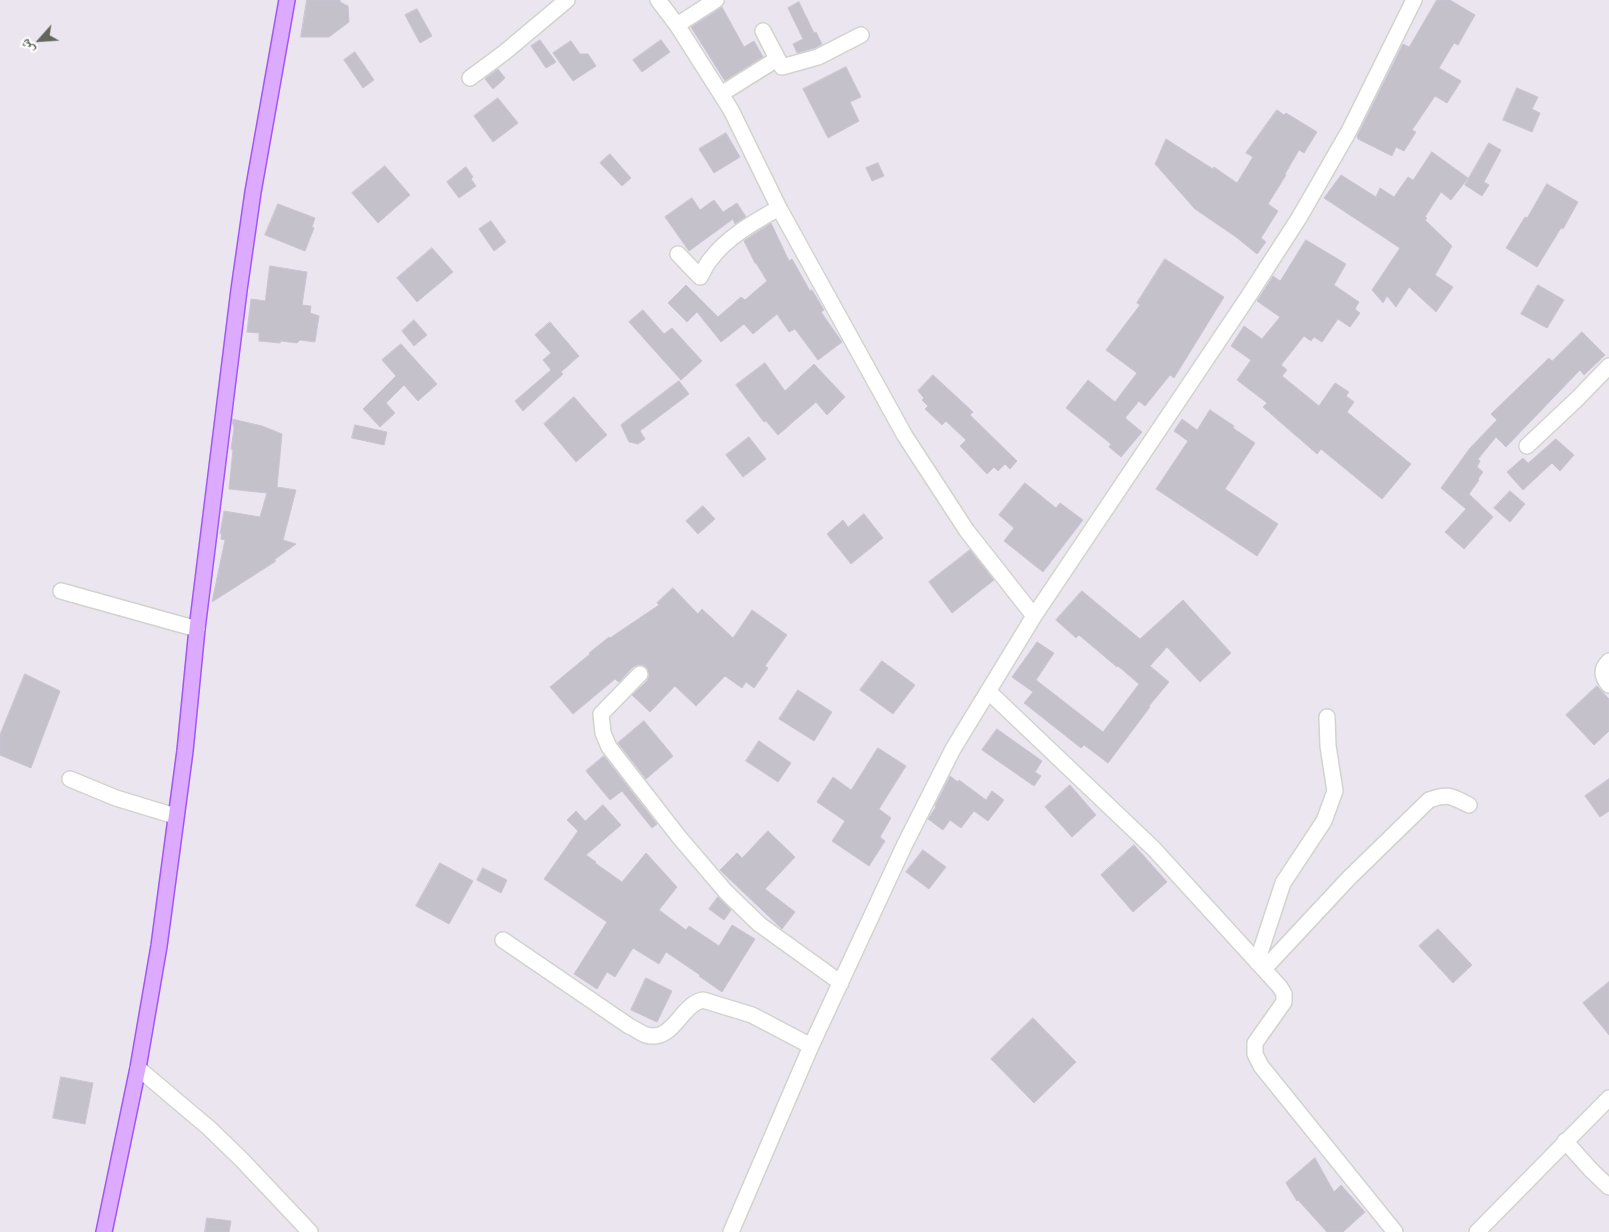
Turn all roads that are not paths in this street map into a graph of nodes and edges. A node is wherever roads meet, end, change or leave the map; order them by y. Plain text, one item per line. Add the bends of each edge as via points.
1 (287, 0) edge
2 (567, 0) edge
3 (658, 0) edge
4 (716, 0) edge
5 (1414, 0) edge
6 (677, 25) junction
7 (861, 35) dead end
8 (470, 78) dead end
9 (721, 94) junction
10 (778, 208) junction
11 (678, 254) dead end
12 (1609, 366) edge
13 (1527, 446) dead end
14 (61, 591) dead end
15 (1034, 616) junction
16 (197, 629) junction
17 (1609, 661) edge
18 (640, 674) dead end
19 (1609, 685) edge
20 (988, 691) junction
21 (1327, 717) dead end
22 (70, 779) dead end
23 (1469, 805) dead end
24 (175, 816) junction
25 (503, 940) dead end
26 (1261, 965) junction
27 (841, 983) junction
28 (811, 1046) junction
29 (138, 1068) junction
30 (1609, 1098) edge
31 (1565, 1141) junction
32 (1609, 1187) edge
33 (104, 1232) edge
34 (310, 1232) edge
35 (731, 1232) edge
36 (1395, 1232) edge
37 (1477, 1232) edge

1 - 16 main road via 253,192
2 - 8 street
3 - 6 street
4 - 6 street
5 - 15 street via 1349,131 1299,218
6 - 9 street
7 - 9 street via 818,57 782,67 763,31 777,59
9 - 10 street
10 - 11 street via 729,240 710,260 700,277
10 - 15 street via 905,436 967,531
12 - 13 street
14 - 16 street
15 - 20 street
16 - 24 main road
17 - 19 street via 1602,676
18 - 27 street via 601,714 603,733 609,747 726,892 759,924
20 - 26 street via 1154,849
20 - 27 street via 952,749 904,844
21 - 26 street via 1335,791 1324,821 1282,883
22 - 24 street via 116,798
23 - 26 street via 1449,796 1428,800
24 - 29 main road via 159,946
25 - 28 street via 646,1035 654,1036 668,1030 691,1005 703,1000 752,1015
26 - 36 street via 1280,987 1284,1002 1255,1042 1255,1054 1261,1066
27 - 28 street
28 - 35 street
29 - 33 main road
29 - 34 street via 209,1128
30 - 31 street
31 - 32 street
31 - 37 street

